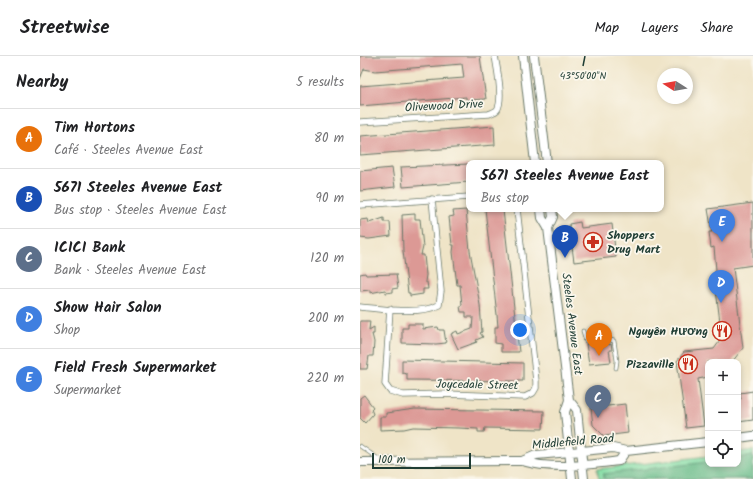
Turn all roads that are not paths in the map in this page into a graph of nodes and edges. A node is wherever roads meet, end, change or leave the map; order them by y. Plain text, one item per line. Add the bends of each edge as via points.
1 (495, 56) edge
2 (523, 56) edge
3 (534, 56) edge
4 (360, 122) edge
5 (535, 160) edge
6 (547, 160) edge
7 (466, 197) edge
8 (432, 199) junction
9 (360, 205) edge
10 (517, 212) edge
11 (541, 212) edge
12 (552, 212) edge
13 (548, 228) junction
14 (360, 307) edge
15 (390, 309) junction
16 (583, 331) dead end
17 (616, 368) dead end
18 (570, 400) junction
19 (753, 436) edge
20 (741, 438) edge
21 (705, 442) edge
22 (360, 446) edge
23 (582, 451) junction
24 (626, 451) junction
25 (569, 453) junction
26 (522, 461) junction
27 (360, 462) edge
28 (383, 462) junction
29 (583, 465) junction
30 (571, 466) junction
31 (572, 479) edge
32 (584, 479) edge

1 - 4 street, Olivewood Drive via 500,103 493,112
2 - 5 main road
3 - 6 main road
7 - 8 street
8 - 9 street
8 - 15 street via 441,291 439,305 420,310
10 - 15 street, Joycedale Street via 535,362 536,388 530,395 404,395 390,391 384,384
11 - 13 main road, Steeles Avenue East
12 - 13 main road, Steeles Avenue East
13 - 18 main road, Steeles Avenue East
14 - 15 street
16 - 17 lane via 586,341 614,341
18 - 23 main road, Steeles Avenue East via 577,410
18 - 25 main road, Steeles Avenue East via 564,412
19 - 20 main road
21 - 24 main road, Middlefield Road
22 - 28 lane
23 - 24 main road, Middlefield Road via 613,448
23 - 25 main road, Middlefield Road
23 - 29 main road, Steeles Avenue East
24 - 29 main road, Middlefield Road via 619,461
25 - 26 main road, Middlefield Road via 536,455
25 - 30 main road, Steeles Avenue East
26 - 28 main road, Middlefield Road
26 - 30 main road, Middlefield Road via 537,465
27 - 28 main road, Middlefield Road
29 - 30 main road, Middlefield Road
29 - 32 main road, Steeles Avenue East
30 - 31 main road, Steeles Avenue East

